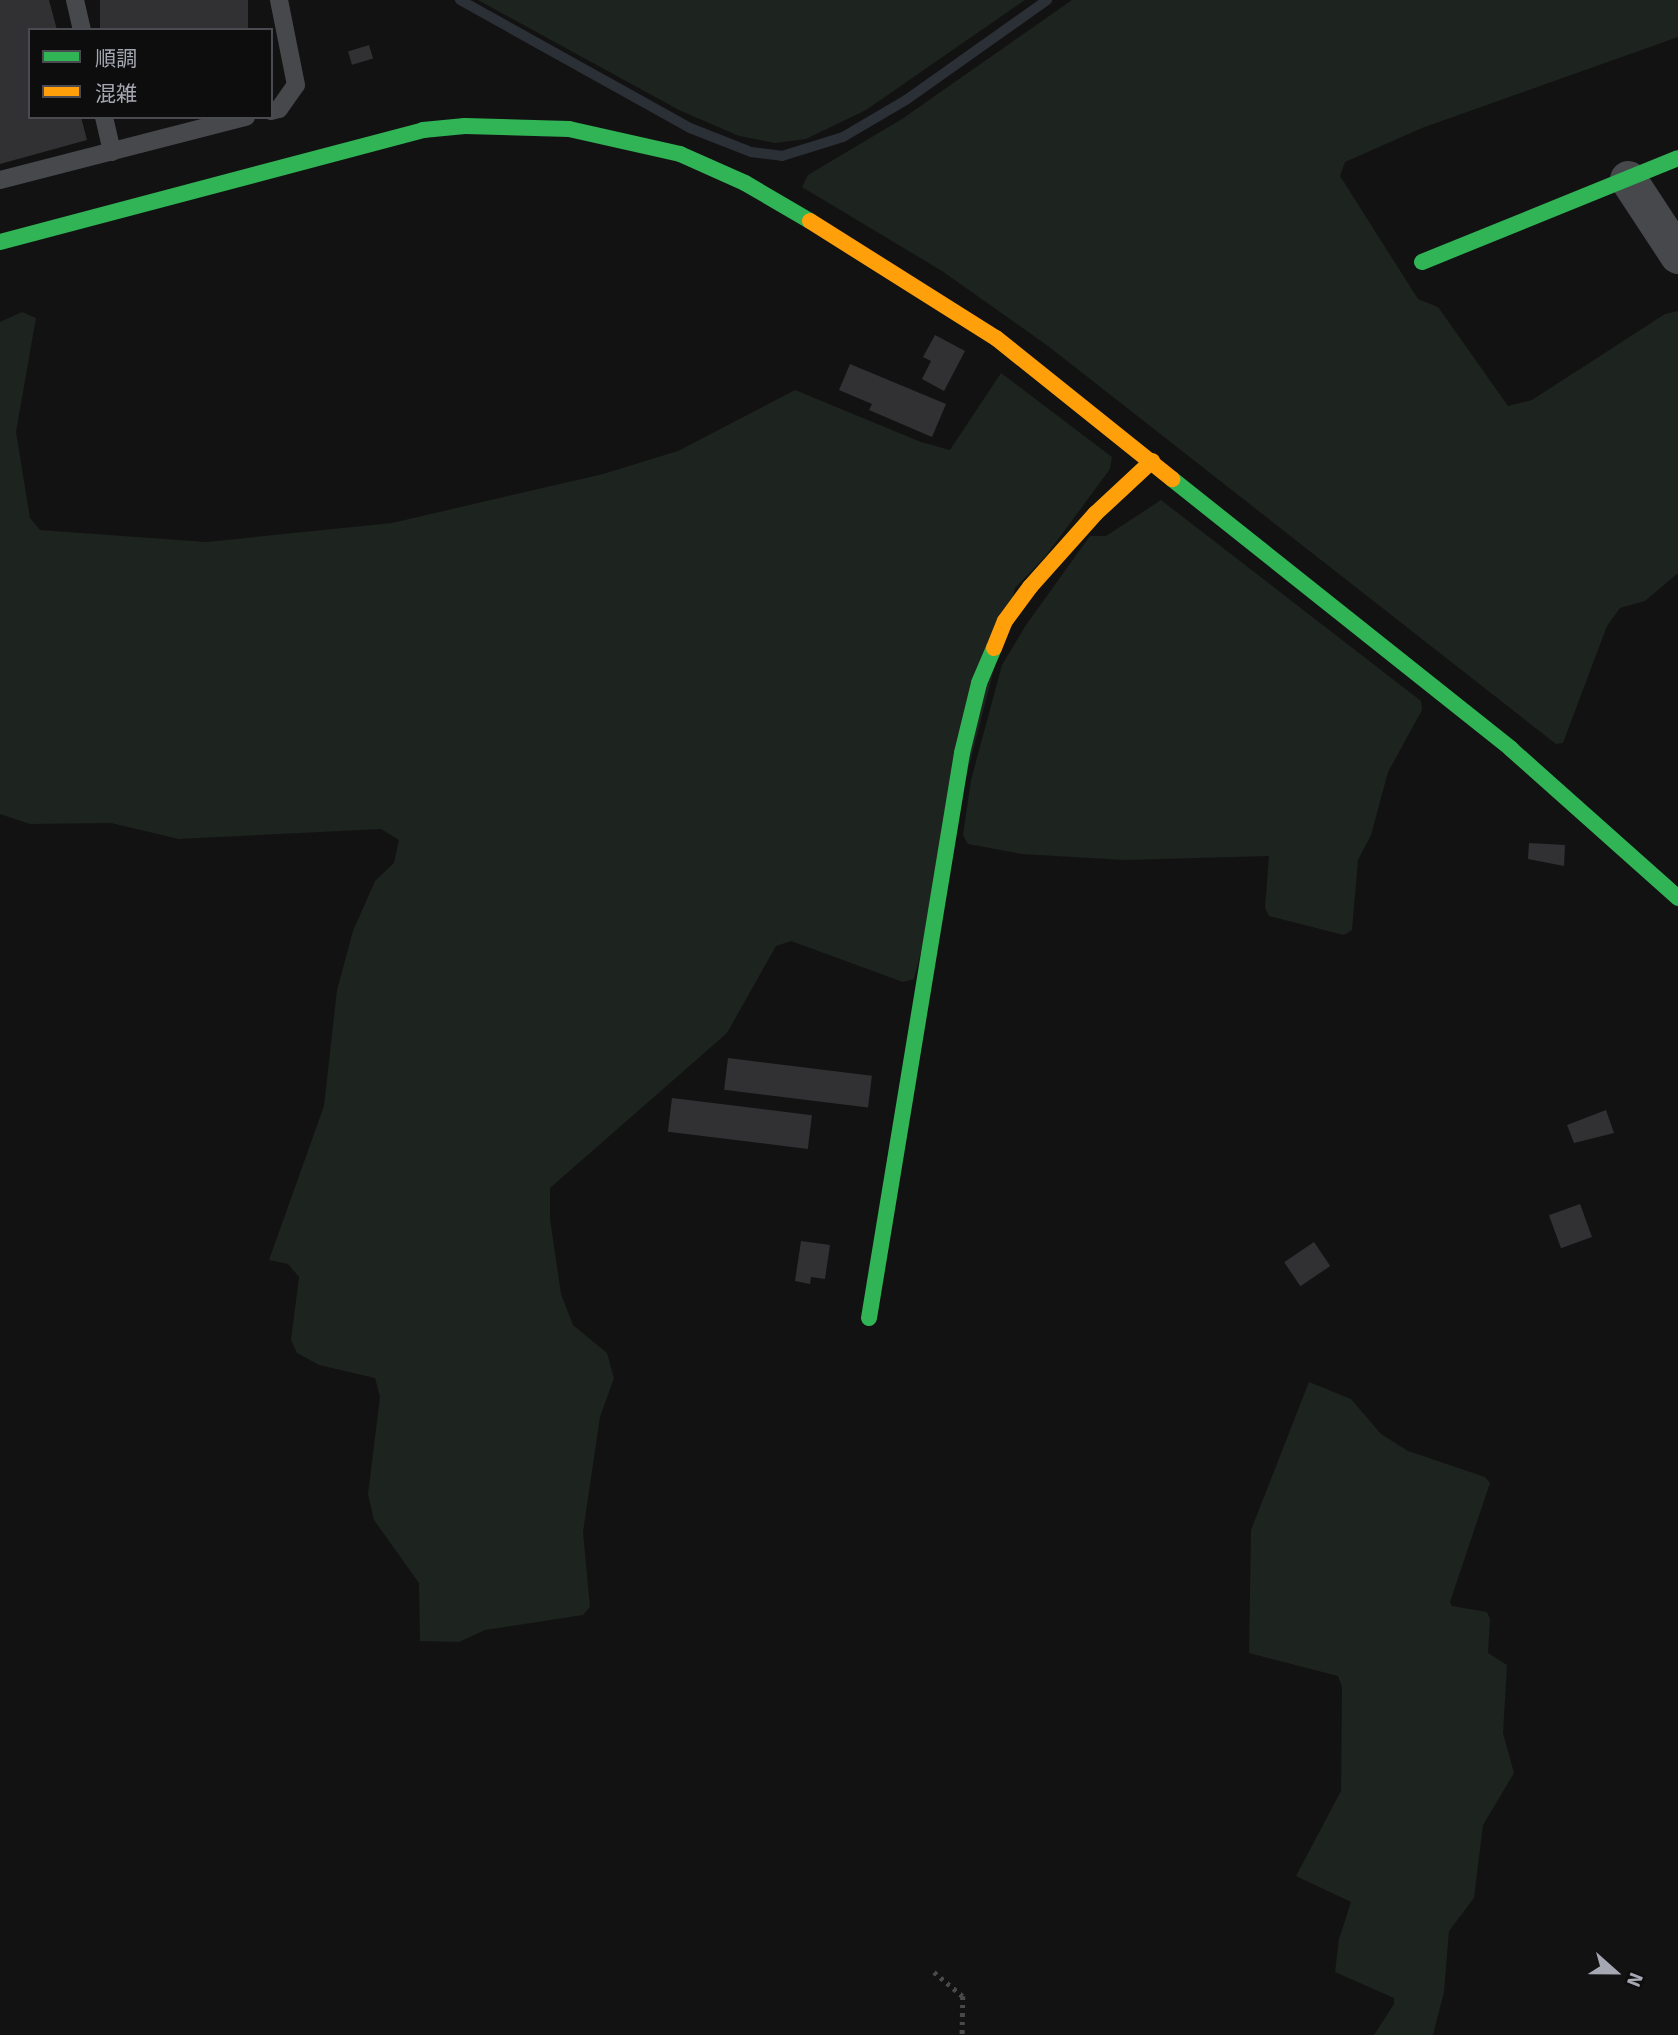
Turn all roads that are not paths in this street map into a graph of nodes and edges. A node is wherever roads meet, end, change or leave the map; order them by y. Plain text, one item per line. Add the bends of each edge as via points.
1 (75, 0) edge
2 (279, 0) edge
3 (82, 28) edge
4 (273, 110) edge
5 (104, 119) edge
6 (238, 119) edge
7 (112, 152) junction
8 (1678, 158) edge
9 (1628, 179) junction
10 (0, 180) edge
11 (0, 242) edge
12 (1678, 255) edge
13 (1422, 261) dead end
14 (1152, 461) junction
15 (1678, 898) edge
16 (869, 1318) dead end

1 - 3 lane
2 - 4 lane via 296,85
5 - 7 lane
6 - 7 lane
7 - 10 lane
8 - 9 street
9 - 12 street
9 - 13 street
11 - 14 street via 423,130 513,127 608,134 715,168 905,277 996,338
14 - 15 street via 1511,749
14 - 16 street via 1095,514 1030,587 1005,621 979,683 962,753

